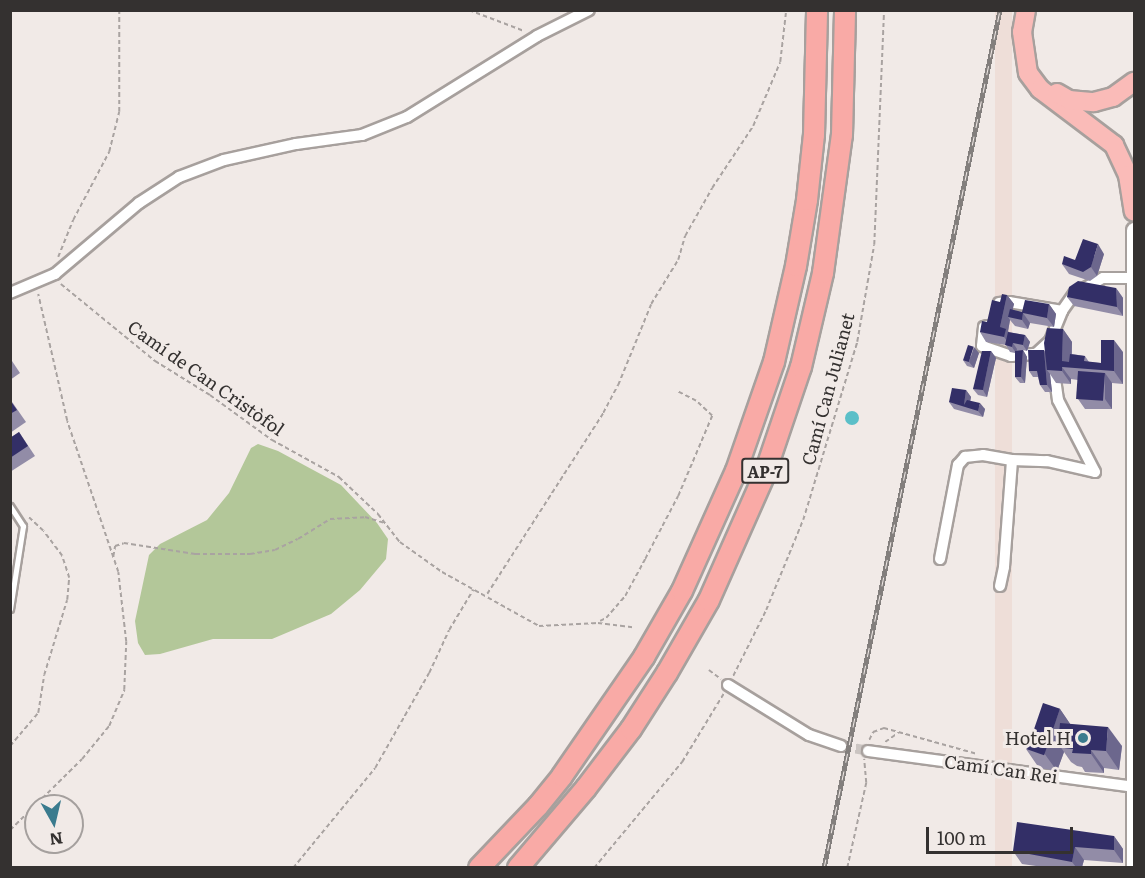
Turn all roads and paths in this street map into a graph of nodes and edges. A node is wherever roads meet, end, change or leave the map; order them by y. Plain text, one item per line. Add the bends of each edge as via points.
1 (118, 10) edge
2 (469, 10) edge
3 (589, 10) edge
4 (786, 10) edge
5 (817, 10) edge
6 (845, 10) edge
7 (884, 10) edge
8 (1026, 10) edge
9 (537, 36) junction
10 (1024, 57) junction
11 (1134, 82) edge
12 (1134, 212) edge
13 (1134, 230) edge
14 (52, 275) junction
15 (1134, 278) edge
16 (37, 281) junction
17 (10, 293) edge
18 (1062, 311) junction
19 (1050, 341) junction
20 (676, 391) dead end
21 (1012, 460) junction
22 (10, 506) edge
23 (15, 513) junction
24 (386, 524) junction
25 (113, 557) junction
26 (940, 559) dead end
27 (1000, 586) dead end
28 (474, 589) junction
29 (486, 596) junction
30 (10, 609) edge
31 (598, 623) junction
32 (633, 627) dead end
33 (709, 670) dead end
34 (728, 685) junction
35 (898, 733) junction
36 (884, 743) dead end
37 (10, 746) edge
38 (841, 746) tunnel mouth
39 (867, 748) junction
40 (981, 756) dead end
41 (1134, 787) edge
42 (10, 830) edge
43 (293, 867) edge
44 (479, 867) edge
45 (518, 867) edge
46 (594, 867) edge
47 (847, 867) edge
48 (1134, 867) edge

1 - 14 path via 118,112 109,152 73,220
2 - 9 path
3 - 9 street
4 - 29 path via 780,62 753,126 685,236 678,260 651,304 603,413
5 - 44 highway, AP-7 via 813,135 798,255 774,362 736,471 682,591 645,657 562,776
6 - 45 highway, AP-7 via 842,135 823,273 801,367 764,476 709,600 667,673 586,788
7 - 34 path, Camí Can Julianet via 874,245 857,342 803,520 766,610
8 - 10 highway via 1022,32
9 - 14 street via 407,117 362,135 224,160 178,177 138,203
10 - 11 highway via 1048,87 1069,100 1105,100
10 - 12 highway via 1028,73 1040,89 1114,145 1128,175
13 - 15 main road
14 - 16 street
14 - 24 path, Camí de Can Cristòfol via 155,361 272,440 339,477
15 - 18 street via 1103,278 1074,294
15 - 41 main road
16 - 17 street
16 - 25 path via 38,300 67,421
18 - 19 street
18 - 19 street via 997,303 990,325 984,327 982,346 1011,356 1036,354
19 - 21 street via 1058,400 1095,472 1047,461
20 - 31 path via 696,401 712,416 678,496 625,596
21 - 26 street via 984,455 965,457 958,465
21 - 27 street
22 - 23 lane
23 - 30 lane via 23,526
23 - 37 path via 28,517 43,531 62,556 69,578 38,713
24 - 25 path via 365,517 330,519 275,550 250,554 195,554 124,543 115,546
24 - 28 path, Camí de Can Cristòfol via 400,542
25 - 42 path via 126,642 124,690 109,726 82,759
28 - 29 path, Camí de Can Cristòfol
28 - 43 path via 375,768
29 - 31 path, Camí de Can Cristòfol via 539,626
31 - 32 path
33 - 34 path
34 - 38 street via 800,730
34 - 46 path, Camí Can Julianet via 682,762
35 - 36 path
35 - 39 path via 884,728 873,732
35 - 40 path
39 - 41 street, Camí Can Rei
39 - 47 path via 866,783
41 - 48 main road

